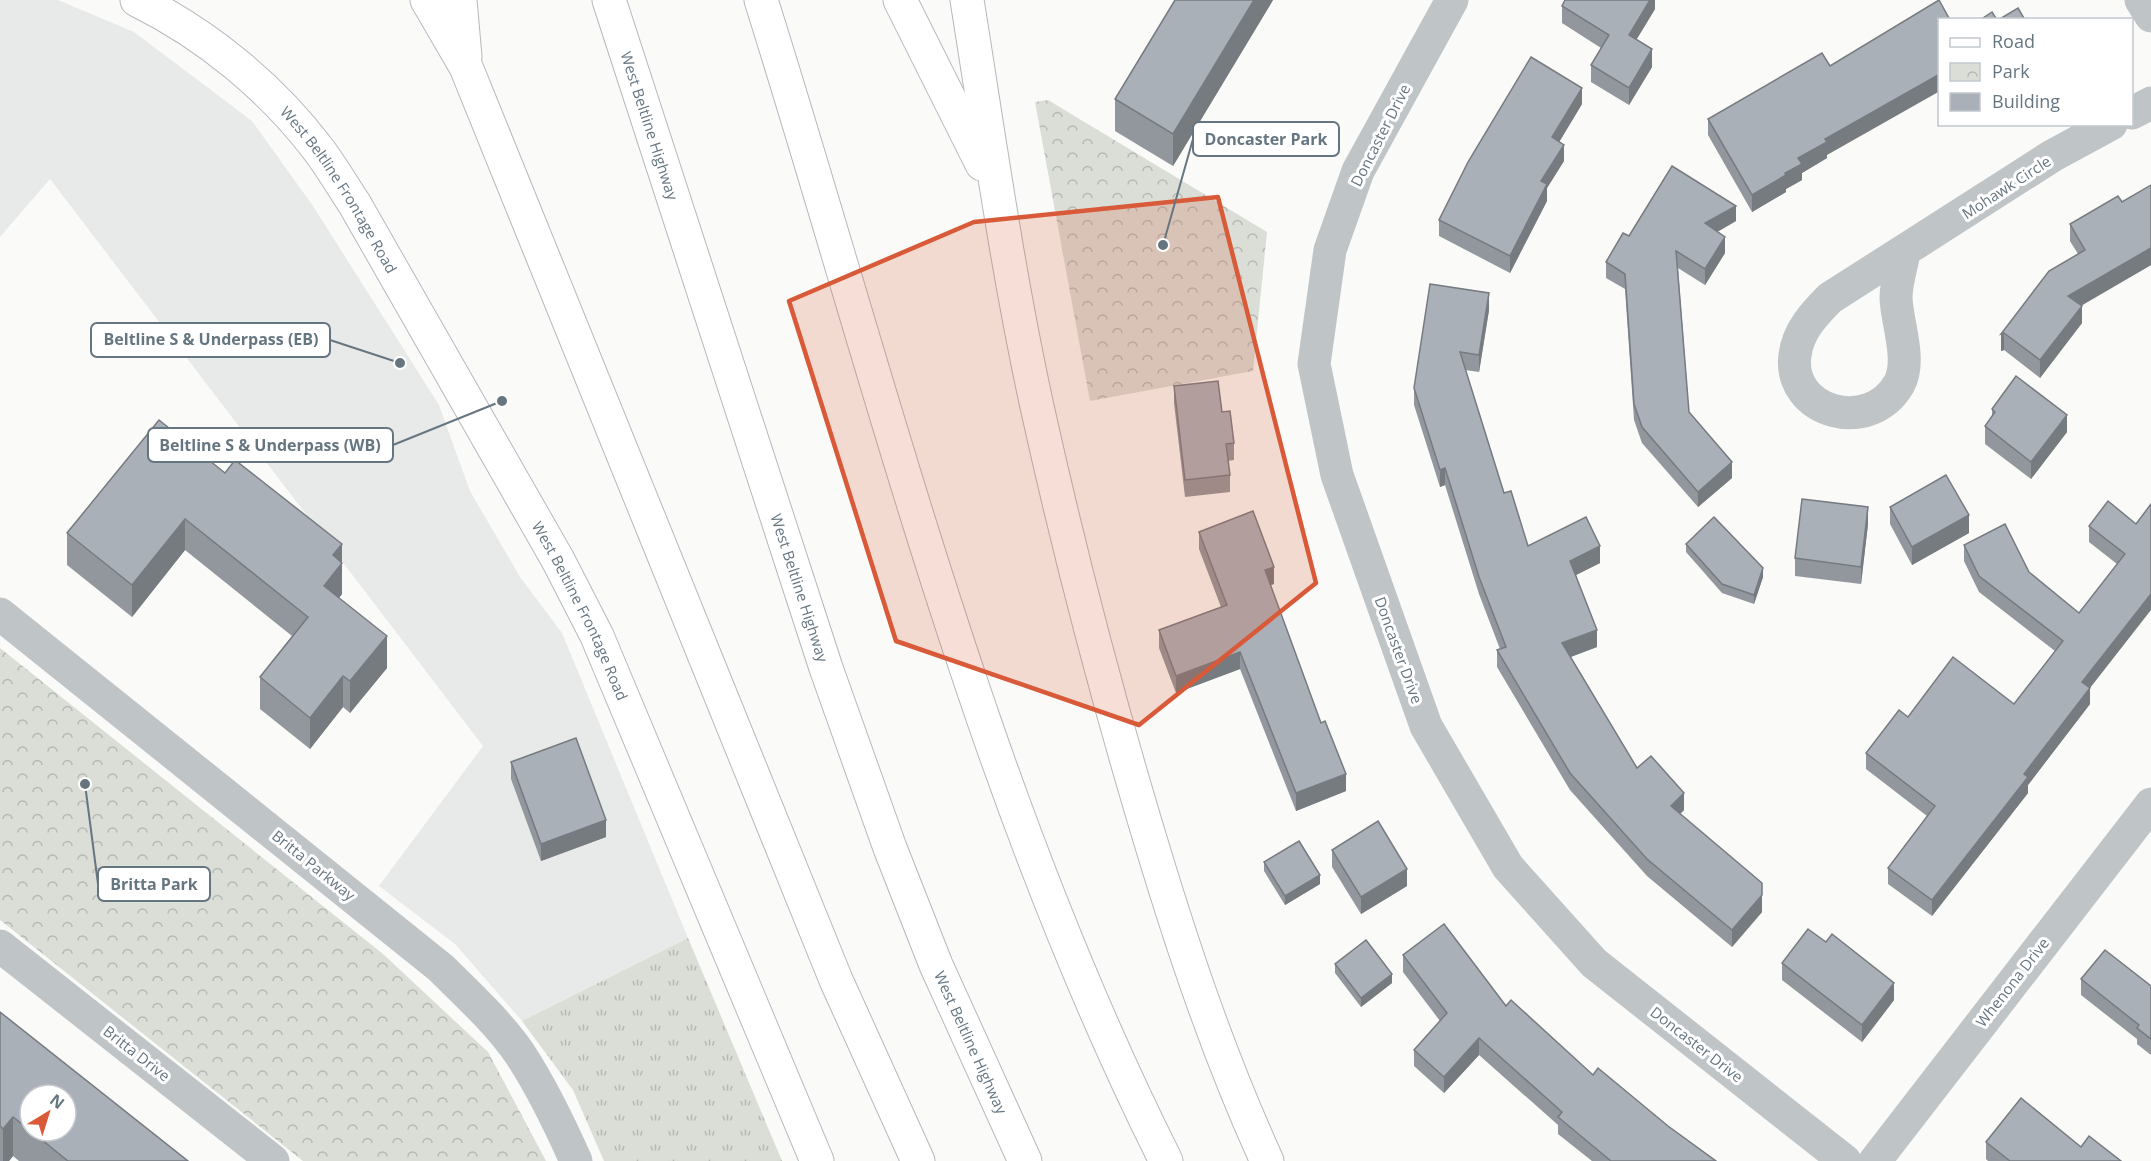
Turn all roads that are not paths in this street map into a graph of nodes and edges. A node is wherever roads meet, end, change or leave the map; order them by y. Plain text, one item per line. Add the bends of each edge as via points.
1 (137, 0) edge
2 (427, 0) edge
3 (460, 0) edge
4 (609, 0) edge
5 (900, 0) edge
6 (967, 0) edge
7 (1452, 0) edge
8 (2141, 0) edge
9 (763, 8) edge
10 (2151, 16) edge
11 (466, 67) junction
12 (2151, 103) edge
13 (2133, 112) edge
14 (2107, 126) edge
15 (998, 195) junction
16 (1904, 253) junction
17 (0, 614) edge
18 (2151, 804) edge
19 (0, 946) edge
20 (273, 1161) edge
21 (576, 1161) edge
22 (817, 1161) edge
23 (918, 1161) edge
24 (1025, 1161) edge
25 (1166, 1161) edge
26 (1267, 1161) edge
27 (1845, 1161) edge
28 (1875, 1161) edge

1 - 22 main road, West Beltline Frontage Road via 192,31 273,99 318,149 354,203 558,560 592,627
2 - 11 main road
3 - 11 main road
4 - 24 main road, West Beltline Highway via 826,668 886,836 936,965
5 - 15 main road
6 - 15 main road
7 - 27 street, Doncaster Drive via 1358,171 1330,250 1314,364 1337,475 1426,726 1508,867 1594,963
8 - 10 street
9 - 25 main road via 959,651 1032,854 1091,1002
11 - 23 main road via 836,980
12 - 13 street
14 - 16 street, Mohawk Circle via 2052,156
15 - 26 main road via 1037,409 1098,660 1161,880 1246,1116
16 - 16 street, Mohawk Circle via 1830,297 1813,315 1794,356 1799,380 1812,401 1833,412 1857,414 1880,404 1899,383 1904,355 1896,295
17 - 21 street, Britta Parkway via 441,968 489,1016 519,1054
18 - 28 street, Whenona Drive
19 - 20 street, Britta Drive

